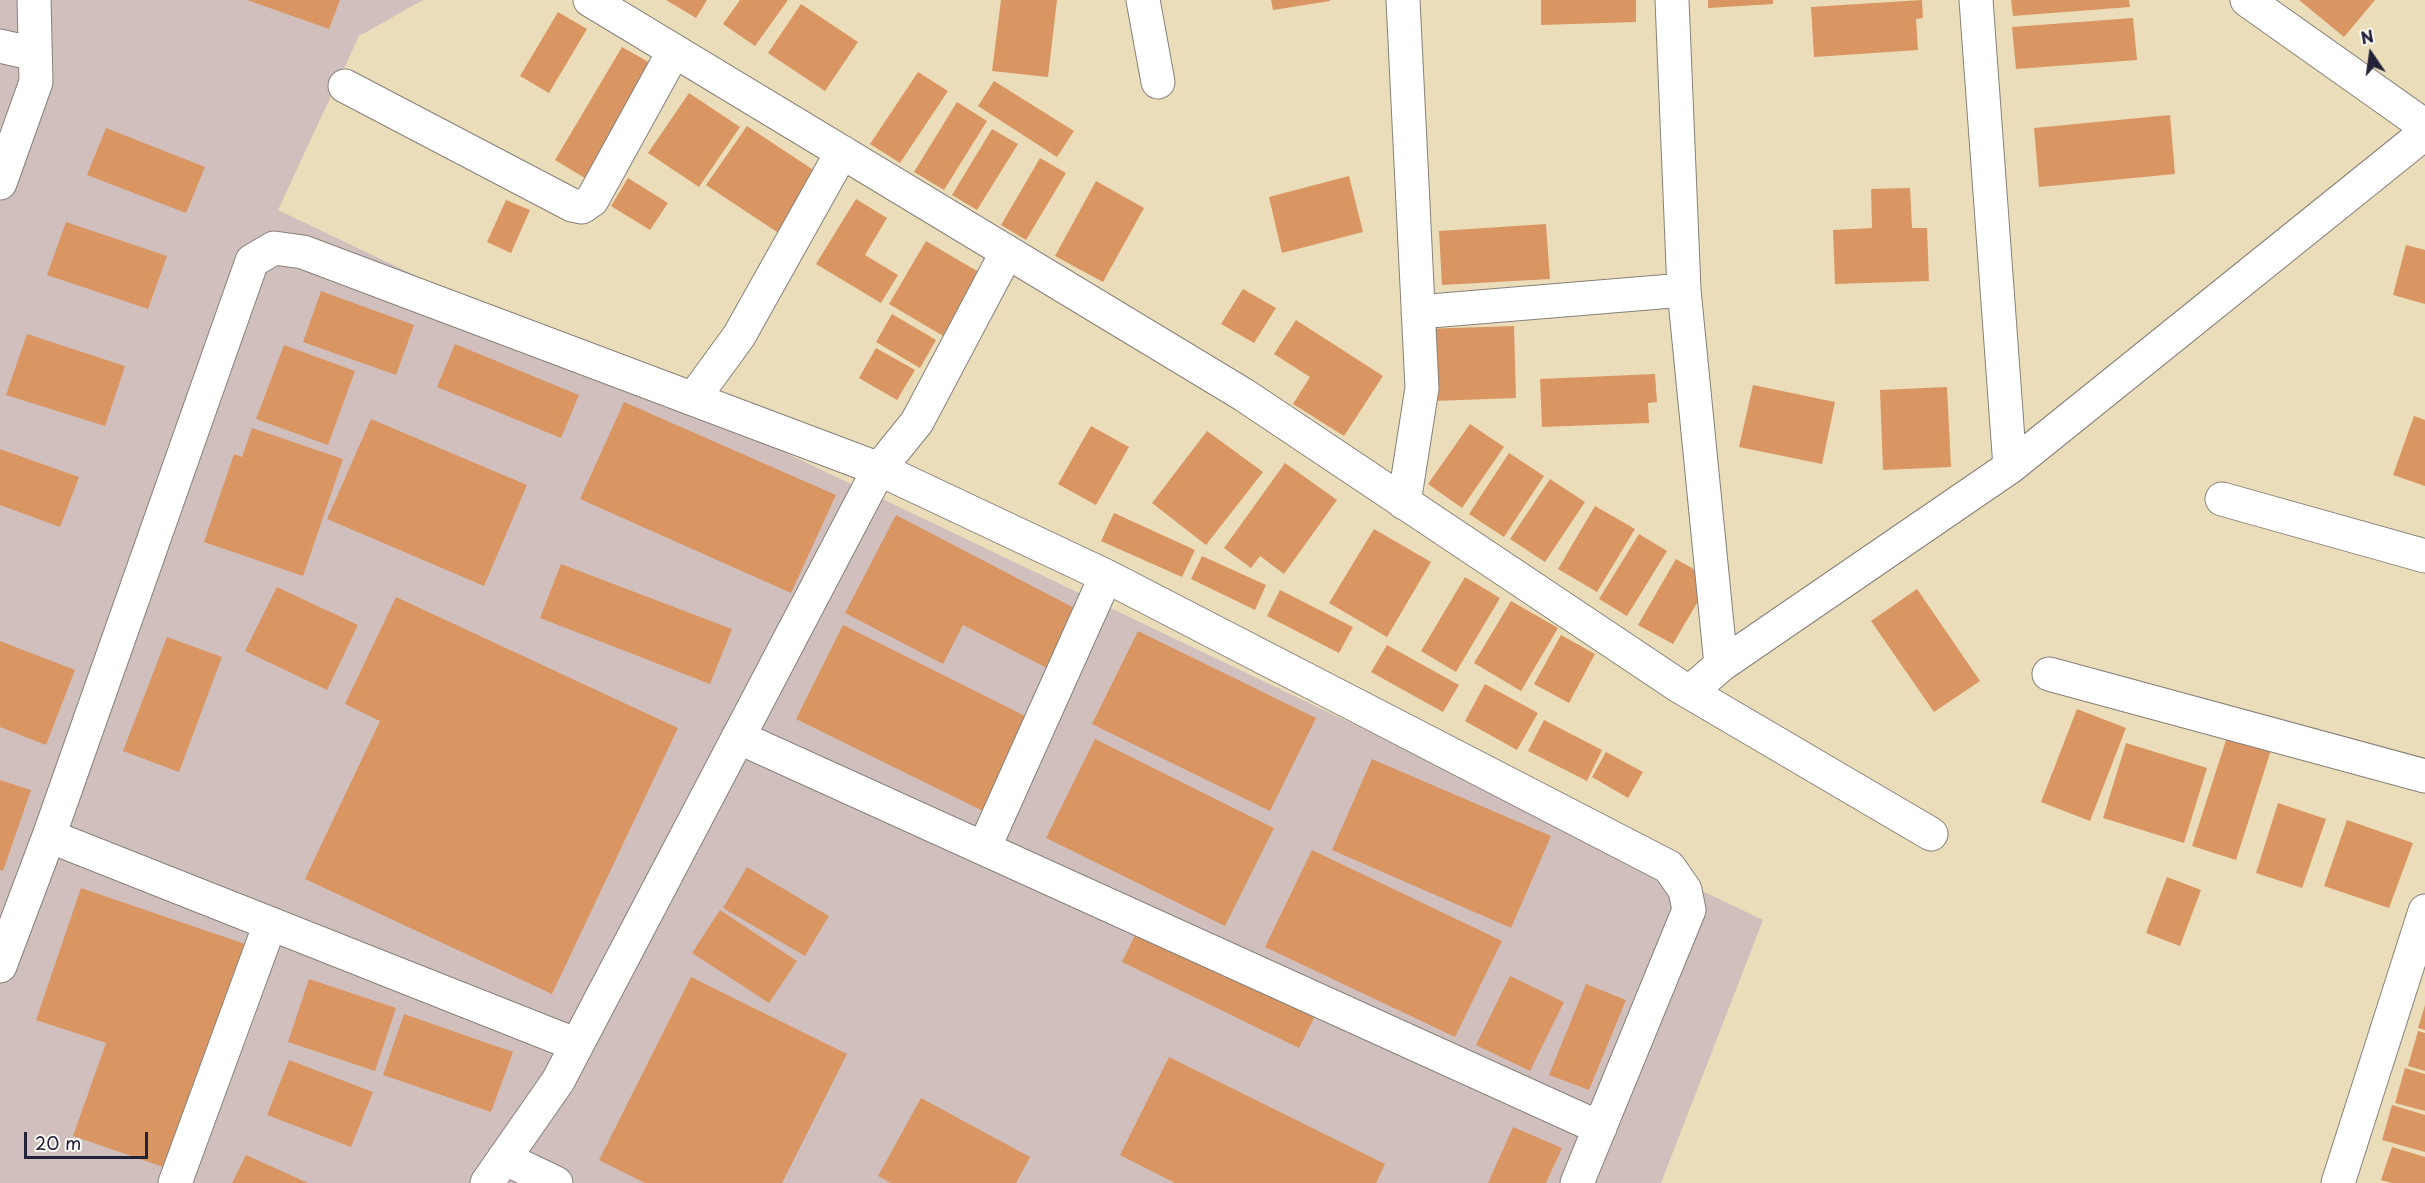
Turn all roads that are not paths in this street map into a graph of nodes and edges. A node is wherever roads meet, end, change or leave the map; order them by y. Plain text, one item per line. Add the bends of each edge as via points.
1 (34, 0) edge
2 (590, 0) edge
3 (1143, 0) edge
4 (1403, 0) edge
5 (1672, 0) edge
6 (1976, 0) edge
7 (2247, 0) edge
8 (0, 46) edge
9 (674, 51) junction
10 (35, 54) junction
11 (1158, 82) dead end
12 (345, 86) dead end
13 (2425, 126) edge
14 (2425, 133) edge
15 (842, 152) junction
16 (0, 183) edge
17 (1007, 252) junction
18 (1684, 290) junction
19 (1418, 312) junction
20 (693, 399) junction
21 (2010, 466) junction
22 (879, 469) junction
23 (2222, 499) dead end
24 (1404, 502) junction
25 (2425, 556) edge
26 (1106, 576) junction
27 (1721, 665) junction
28 (2049, 674) dead end
29 (1690, 692) junction
30 (738, 737) junction
31 (2425, 776) edge
32 (1931, 834) dead end
33 (49, 836) junction
34 (984, 848) junction
35 (2425, 911) edge
36 (270, 924) junction
37 (0, 966) edge
38 (577, 1046) junction
39 (1600, 1128) junction
40 (495, 1171) edge
41 (175, 1183) edge
42 (556, 1183) edge
43 (1577, 1183) edge
44 (2338, 1183) edge

1 - 10 street
2 - 9 street
3 - 11 street
4 - 19 street
5 - 18 street
6 - 21 street
7 - 13 street
8 - 10 street
9 - 12 street via 592,200 582,207
9 - 15 street
10 - 16 street via 36,82
14 - 21 street
15 - 17 street
15 - 20 street via 739,336
17 - 22 street via 917,422
17 - 24 street via 1244,395
18 - 19 street
18 - 27 street
19 - 24 street via 1422,388
20 - 22 street
20 - 33 street via 303,252 274,248 252,261
21 - 27 street
22 - 26 street
22 - 30 street
23 - 25 street
24 - 29 street
26 - 34 street
26 - 39 street via 1669,867 1685,890 1689,910
27 - 29 street
28 - 31 street
29 - 32 street
30 - 34 street
30 - 38 street
33 - 36 street
33 - 37 street
34 - 39 street
35 - 44 street
36 - 38 street
36 - 41 street
38 - 40 street via 558,1081
39 - 43 street
40 - 42 street

